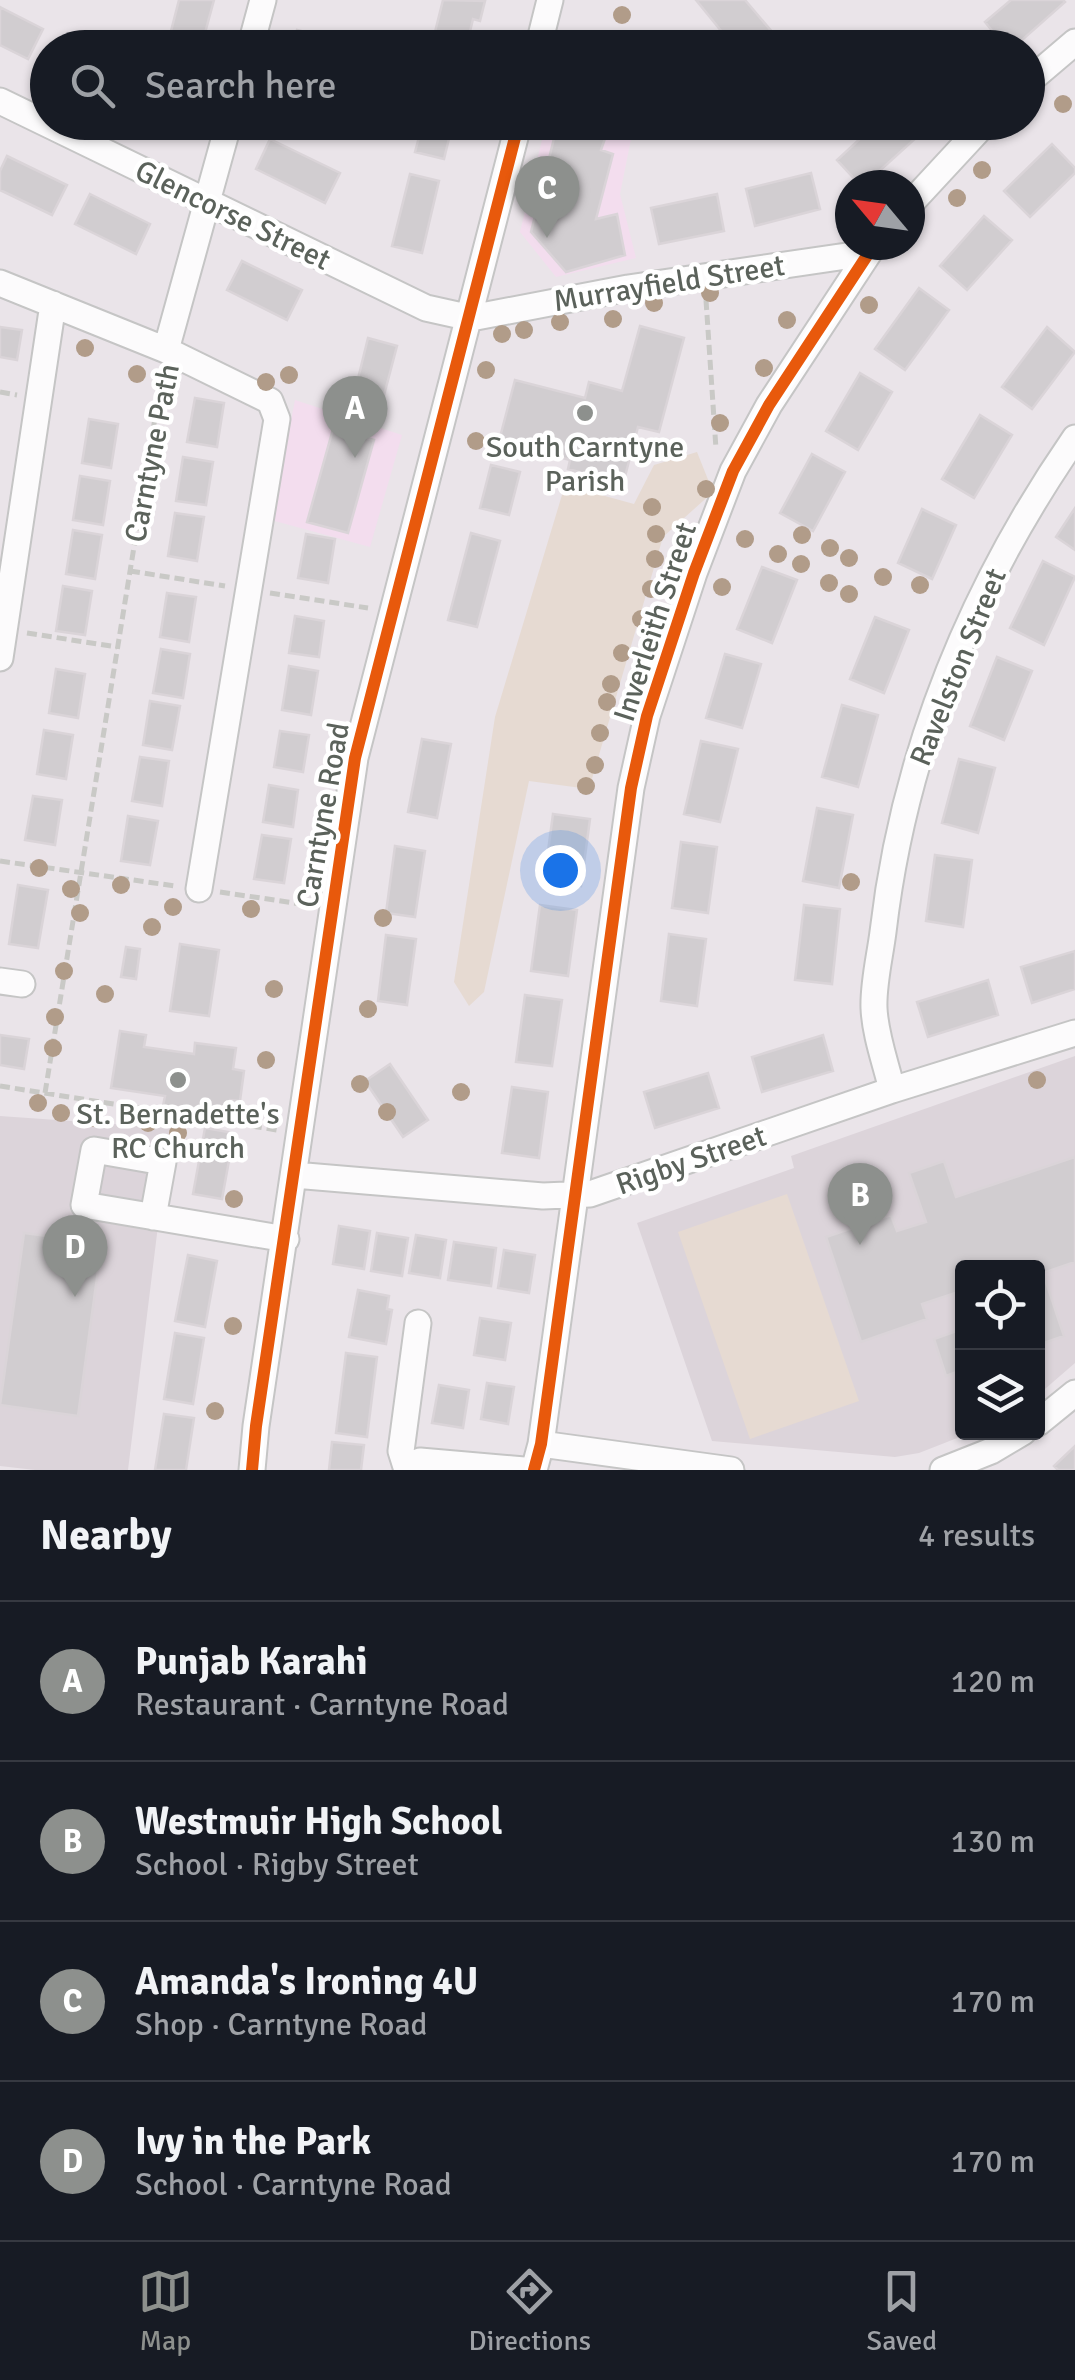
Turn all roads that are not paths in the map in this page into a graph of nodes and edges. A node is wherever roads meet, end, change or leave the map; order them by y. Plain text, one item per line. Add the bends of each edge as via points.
1 (262, 0) edge
2 (550, 0) edge
3 (254, 30) edge
4 (542, 30) edge
5 (1075, 42) edge
6 (1045, 68) edge
7 (0, 101) edge
8 (30, 116) edge
9 (79, 140) edge
10 (224, 140) edge
11 (515, 140) edge
12 (969, 140) edge
13 (925, 188) edge
14 (208, 204) junction
15 (835, 255) edge
16 (864, 260) edge
17 (0, 283) edge
18 (52, 304) junction
19 (471, 318) junction
20 (166, 350) junction
21 (1075, 438) edge
22 (12, 501) edge
23 (0, 658) edge
24 (199, 889) road end
25 (1075, 1032) edge
26 (892, 1090) junction
27 (294, 1174) junction
28 (574, 1196) junction
29 (153, 1217) dead end
30 (286, 1239) junction
31 (418, 1323) dead end
32 (1075, 1394) edge
33 (1045, 1418) edge
34 (1010, 1440) edge
35 (541, 1444) junction
36 (252, 1470) edge
37 (409, 1470) edge
38 (524, 1470) edge
39 (534, 1470) edge
40 (731, 1470) edge
41 (943, 1470) edge

1 - 3 street
2 - 4 street
5 - 6 street
7 - 8 street, Glencorse Street
9 - 14 street, Glencorse Street
10 - 14 street
11 - 19 street, Carntyne Road
12 - 13 street
14 - 19 street, Glencorse Street via 426,308
14 - 20 street
15 - 19 street, Murrayfield Street
16 - 28 street, Inverleith Street via 733,471 647,716
17 - 18 street
18 - 20 street
18 - 22 street
19 - 27 street, Carntyne Road via 355,758
20 - 24 street, Carntyne Path via 270,401 277,419
21 - 26 street, Ravelston Street via 1030,504 972,614 920,746 888,889 874,1008
22 - 23 street
25 - 26 street, Rigby Street
26 - 28 street, Rigby Street
27 - 28 street, Rigby Street
27 - 30 street, Carntyne Road
28 - 35 street, Inverleith Street
29 - 30 street
30 - 36 street, Carntyne Road
31 - 37 street via 400,1451
32 - 33 street
34 - 41 street
35 - 39 street, Inverleith Street
35 - 40 street
37 - 38 street via 420,1461

